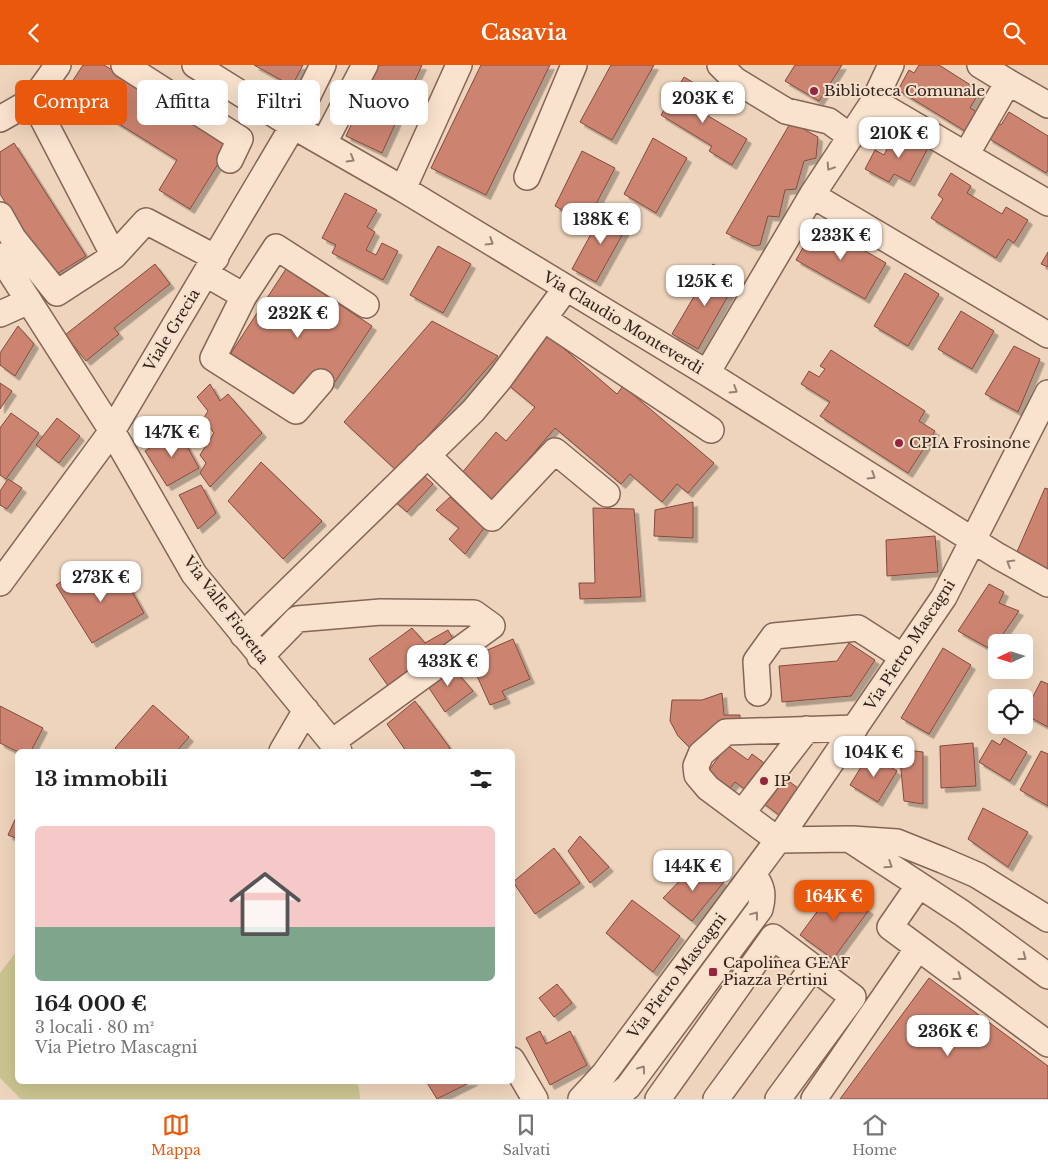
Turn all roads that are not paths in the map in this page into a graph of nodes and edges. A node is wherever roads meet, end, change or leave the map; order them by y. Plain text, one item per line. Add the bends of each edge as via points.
1 (58, 65) edge
2 (124, 65) edge
3 (195, 65) edge
4 (323, 65) edge
5 (365, 65) edge
6 (459, 65) edge
7 (574, 65) edge
8 (720, 65) edge
9 (891, 65) edge
10 (980, 65) edge
11 (47, 80) edge
12 (1008, 82) junction
13 (874, 101) junction
14 (1048, 105) edge
15 (15, 110) edge
16 (0, 119) edge
17 (46, 125) edge
18 (293, 126) junction
19 (850, 137) junction
20 (324, 143) junction
21 (966, 155) junction
22 (230, 160) dead end
23 (528, 177) dead end
24 (403, 189) junction
25 (812, 195) junction
26 (1048, 203) edge
27 (0, 215) edge
28 (0, 256) edge
29 (114, 256) junction
30 (211, 266) junction
31 (566, 288) junction
32 (244, 297) junction
33 (29, 301) junction
34 (366, 305) dead end
35 (0, 314) edge
36 (544, 319) junction
37 (1048, 335) edge
38 (706, 373) junction
39 (321, 382) dead end
40 (1048, 393) edge
41 (711, 430) dead end
42 (112, 431) junction
43 (427, 455) junction
44 (607, 495) dead end
45 (973, 540) junction
46 (7, 557) edge
47 (0, 583) edge
48 (1048, 584) edge
49 (243, 635) junction
50 (260, 657) junction
51 (903, 657) junction
52 (758, 693) dead end
53 (306, 711) junction
54 (855, 728) junction
55 (806, 729) junction
56 (335, 747) edge
57 (283, 749) edge
58 (742, 813) junction
59 (849, 839) junction
60 (778, 840) junction
61 (753, 874) junction
62 (919, 885) junction
63 (1048, 919) edge
64 (918, 948) junction
65 (813, 967) junction
66 (1048, 976) edge
67 (1048, 1044) edge
68 (515, 1065) edge
69 (515, 1074) edge
70 (604, 1074) junction
71 (524, 1099) edge
72 (535, 1099) edge
73 (581, 1099) edge
74 (593, 1099) edge
75 (606, 1099) edge
76 (658, 1099) edge
77 (716, 1099) edge
78 (778, 1099) edge
79 (814, 1099) edge

1 - 11 street
2 - 22 street via 240,139
3 - 18 street, Via Claudio Monteverdi
4 - 18 street, Viale Grecia
5 - 20 street
6 - 24 street
7 - 23 street
8 - 19 street via 735,80 786,111 829,121
9 - 13 street
10 - 12 street
12 - 14 street
12 - 21 street
13 - 19 street
13 - 21 street
15 - 16 street
17 - 29 street
18 - 20 street, Via Claudio Monteverdi
18 - 30 street, Viale Grecia
19 -> 25 street
20 -> 24 street, Via Claudio Monteverdi
21 - 26 street
24 -> 31 street, Via Claudio Monteverdi
25 - 37 street
25 - 38 street
27 - 29 street via 13,238 57,293
28 - 33 street, Via Valle Fioretta
29 - 30 street via 146,221
30 - 32 street
30 - 42 street, Viale Grecia
31 - 36 street
31 - 38 street, Via Claudio Monteverdi
32 - 34 street via 276,247
32 - 39 street via 212,358 296,411
33 - 35 street
33 - 42 street, Via Valle Fioretta
36 - 41 street
36 - 43 street via 478,405
38 -> 45 street, Via Claudio Monteverdi
40 - 45 street, Via Pietro Mascagni
42 - 46 street, Viale Grecia
42 - 49 street, Via Valle Fioretta via 194,574
43 - 44 street via 492,518 555,451
43 - 49 street
48 -> 45 street, Via Claudio Monteverdi
45 - 51 street, Via Pietro Mascagni via 944,597
46 - 47 street, Viale Grecia
49 - 50 street, Via Valle Fioretta
50 - 53 street, Via Valle Fioretta
50 - 56 street via 297,619 382,612 474,613 492,626
51 - 52 street via 858,628 774,636 756,661
51 - 54 street, Via Pietro Mascagni
53 - 56 street, Via Valle Fioretta
53 - 57 street
54 - 55 street
54 - 60 street, Via Pietro Mascagni
55 - 58 street
55 - 58 street via 726,732 701,754 696,766 697,775 708,788
58 - 60 street
59 - 60 street
59 -> 62 street
59 - 63 street via 897,843 942,860 977,875
60 - 61 street, Via Pietro Mascagni
61 - 70 street, Via Pietro Mascagni
75 -> 61 street via 628,1087 760,909 763,894
62 - 64 street via 890,927
62 -> 66 street
64 -> 67 street
64 - 79 street
65 - 76 street via 773,937
65 - 77 street
65 - 78 street via 853,997
68 - 72 street
69 - 71 street
70 - 73 street, Via Pietro Mascagni
70 - 74 street, Via Pietro Mascagni

